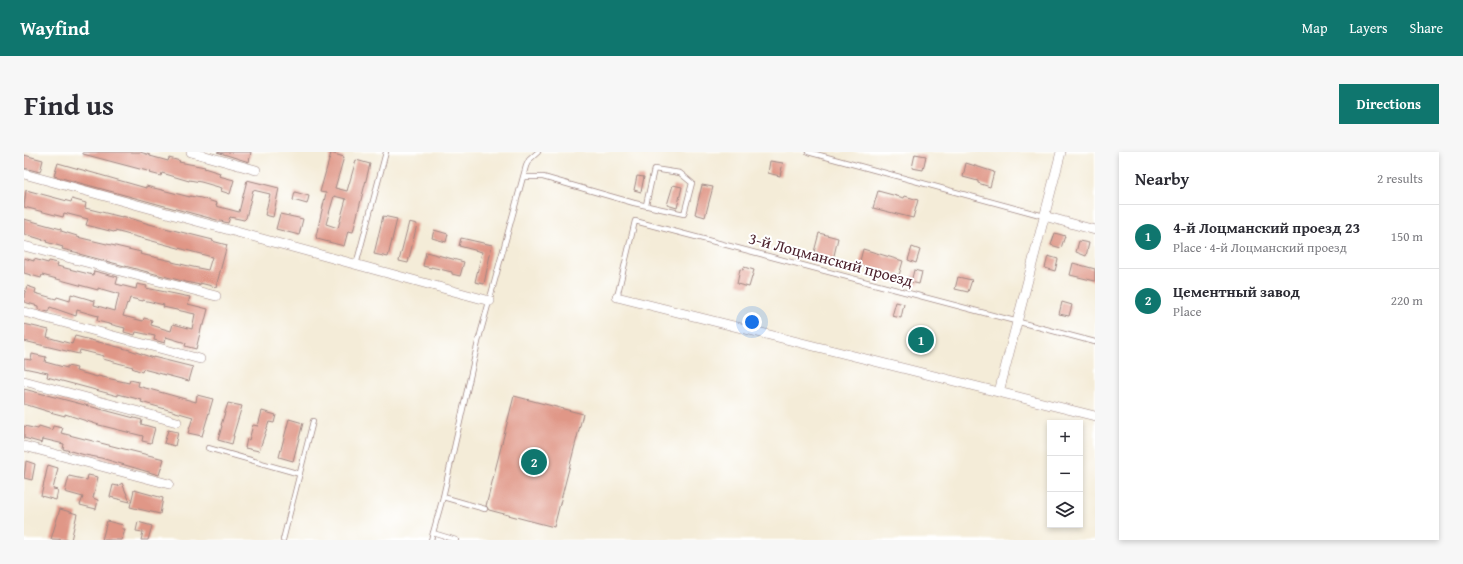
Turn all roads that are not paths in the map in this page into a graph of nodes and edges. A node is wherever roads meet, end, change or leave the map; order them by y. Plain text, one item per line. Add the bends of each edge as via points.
1 (191, 152) edge
2 (386, 152) edge
3 (538, 152) edge
4 (808, 152) edge
5 (1061, 152) edge
6 (256, 170) dead end
7 (24, 174) edge
8 (524, 177) junction
9 (646, 205) junction
10 (1044, 216) junction
11 (1095, 230) edge
12 (24, 246) edge
13 (356, 265) junction
14 (216, 296) dead end
15 (617, 297) joint
16 (490, 301) junction
17 (24, 312) edge
18 (1018, 322) junction
19 (1095, 342) edge
20 (200, 359) dead end
21 (24, 381) edge
22 (999, 392) junction
23 (1095, 416) edge
24 (177, 422) dead end
25 (313, 422) dead end
26 (24, 446) edge
27 (208, 448) dead end
28 (300, 474) junction
29 (169, 484) dead end
30 (443, 497) junction
31 (486, 509) dead end
32 (433, 533) junction
33 (283, 540) edge
34 (431, 540) edge
35 (456, 540) edge

1 - 6 street
2 - 13 lane
3 - 8 lane via 527,163
4 - 10 lane
5 - 10 street
7 - 13 street
8 - 9 lane via 544,177
8 - 16 lane
9 - 9 lane via 684,214 692,183 680,173 654,169
10 - 11 street
10 - 18 street
12 - 14 street
13 - 16 street
15 - 18 lane, 3-й Лоцманский проезд via 635,221
15 - 22 street
16 - 30 lane via 478,342
17 - 20 street
18 - 19 lane, 3-й Лоцманский проезд
18 - 22 street
21 - 24 street
22 - 23 street
25 - 28 lane
26 - 29 street
27 - 28 lane
28 - 33 lane
30 - 31 lane
30 - 32 lane
32 - 34 lane
32 - 35 lane

